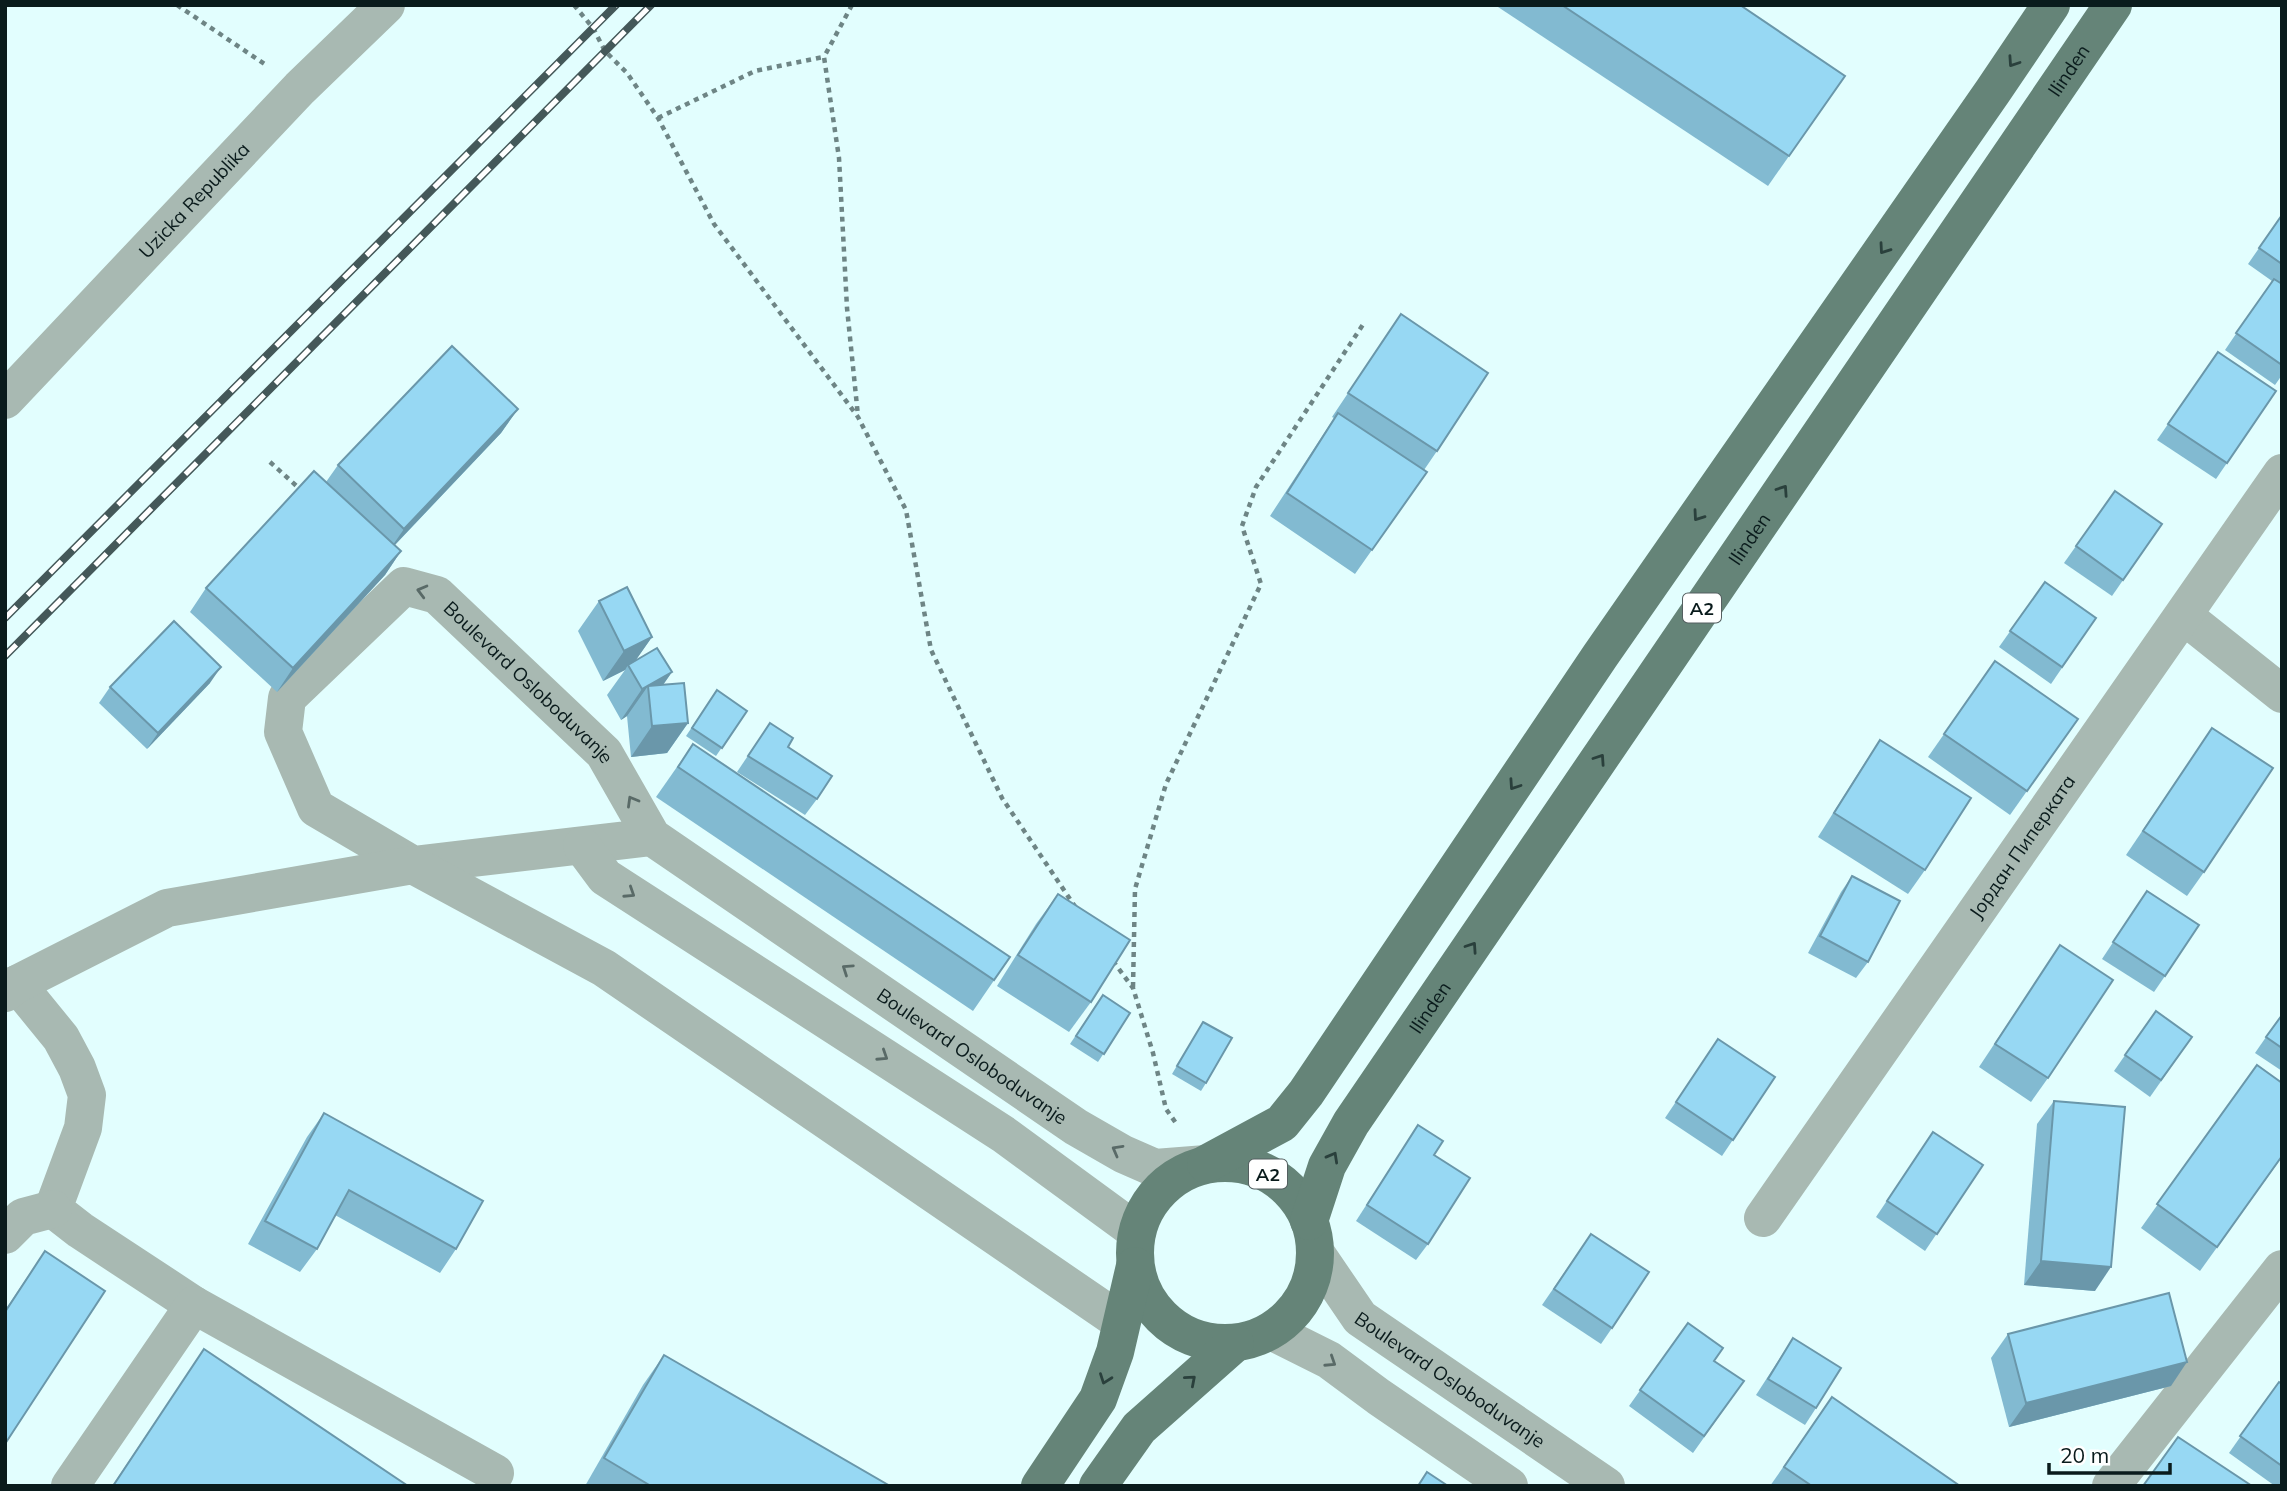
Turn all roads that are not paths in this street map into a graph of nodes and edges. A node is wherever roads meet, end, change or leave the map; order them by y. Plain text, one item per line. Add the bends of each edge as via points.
1 (386, 5) edge
2 (2051, 5) edge
3 (2113, 5) edge
4 (5, 400) edge
5 (2282, 473) edge
6 (2184, 616) junction
7 (2282, 694) edge
8 (652, 836) junction
9 (582, 846) junction
10 (413, 865) junction
11 (11, 988) edge
12 (1206, 1164) junction
13 (53, 1209) junction
14 (1763, 1218) dead end
15 (5, 1235) edge
16 (1312, 1237) junction
17 (1136, 1249) junction
18 (2282, 1269) edge
19 (194, 1305) junction
20 (1121, 1322) junction
21 (1271, 1331) junction
22 (1235, 1343) junction
23 (500, 1481) edge
24 (69, 1486) edge
25 (1040, 1486) edge
26 (1098, 1486) edge
27 (1509, 1486) edge
28 (1606, 1486) edge
29 (2111, 1486) edge

1 - 4 street, Uzicka Republika via 300,88
2 -> 12 main road, A2 via 1600,656 1306,1093 1282,1123
16 -> 3 main road, Ilinden / A2 via 1327,1166 1352,1123
5 - 6 street, Јордан Пиперката
6 - 7 street
6 - 14 street, Јордан Пиперката
8 - 9 street
8 -> 10 street, Boulevard Osloboduvanje via 604,753 437,595 404,586 287,698 283,732 317,808
12 -> 8 street, Boulevard Osloboduvanje via 1155,1168 1123,1154
9 - 10 street
9 -> 17 street via 605,877 1003,1134 1125,1225
10 - 11 street via 167,908
10 - 20 street via 604,968
11 - 13 street via 61,1038 87,1095 83,1128
12 - 16 main road, A2 via 1256,1168 1279,1180 1297,1198
12 - 17 main road, A2 via 1169,1181 1155,1195 1143,1213
13 - 15 street via 23,1217
13 - 19 street
16 - 21 main road, Ilinden / A2 via 1312,1276 1304,1297
16 - 28 street, Boulevard Osloboduvanje via 1360,1318
17 - 20 main road, A2
17 - 22 main road, Ilinden / A2 via 1143,1292 1159,1315 1181,1332 1207,1341
18 - 29 street
19 - 23 street
19 - 24 street
20 -> 25 main road, A2 via 1098,1399
21 - 22 main road, Ilinden / A2
21 -> 27 street via 1329,1360
26 -> 22 main road, Ilinden / A2 via 1139,1428

